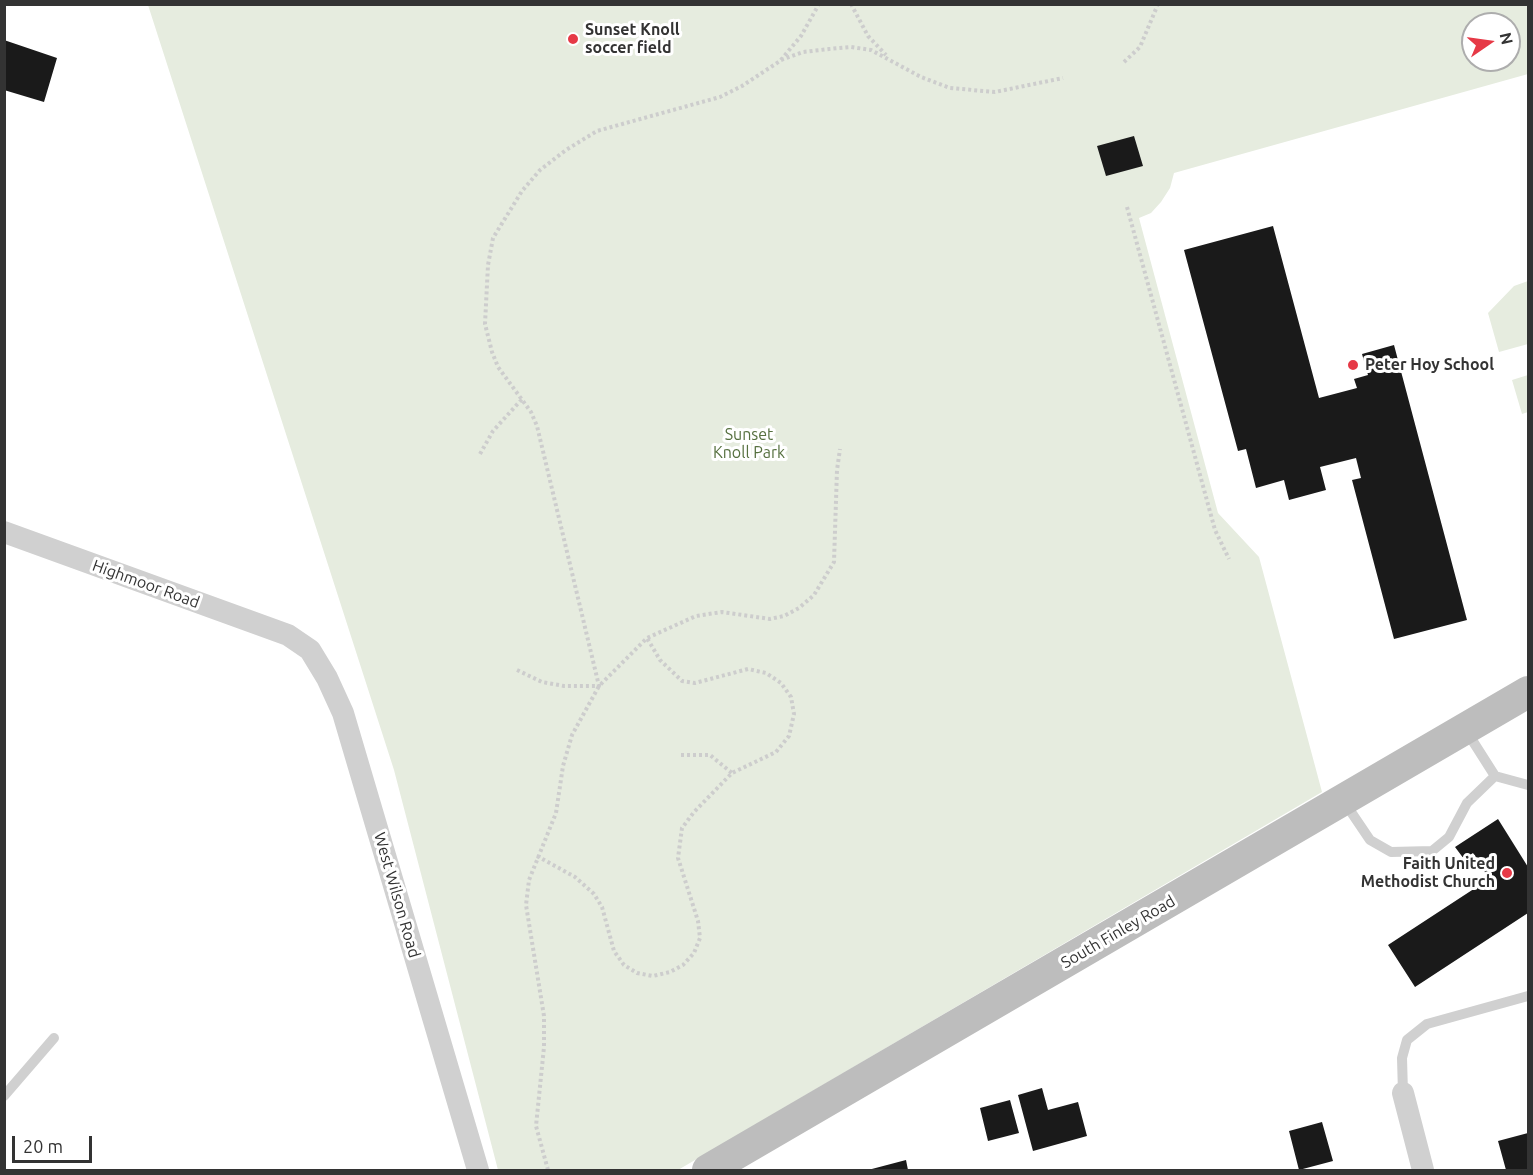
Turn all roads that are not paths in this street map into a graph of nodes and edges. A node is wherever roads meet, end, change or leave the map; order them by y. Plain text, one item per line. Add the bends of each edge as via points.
1 (4, 532) edge
2 (288, 635) joint
3 (1528, 692) edge
4 (1465, 729) junction
5 (1495, 776) junction
6 (1528, 785) edge
7 (1343, 801) junction
8 (1528, 996) edge
9 (54, 1038) dead end
10 (1403, 1094) joint
11 (4, 1096) edge
12 (478, 1170) edge
13 (708, 1170) edge
14 (1423, 1170) edge

1 - 2 street, Highmoor Road
2 - 12 street, West Wilson Road via 310,650 343,713
3 - 4 main road, South Finley Road
4 - 5 lane
4 - 7 main road, South Finley Road
5 - 6 lane
5 - 7 lane via 1467,803 1449,837 1432,851 1391,852 1370,840
7 - 13 main road, South Finley Road
8 - 10 lane via 1427,1024 1407,1040 1402,1058
9 - 11 lane
10 - 14 street

